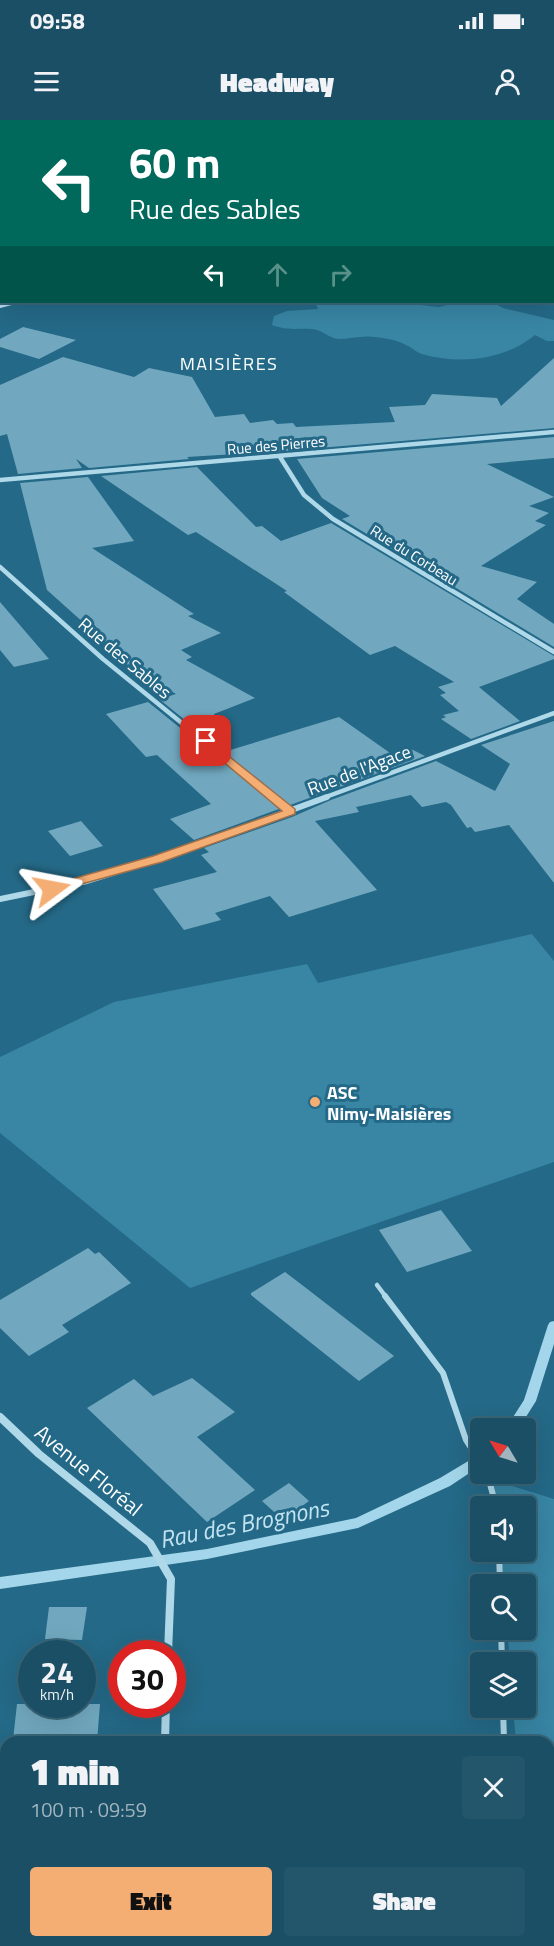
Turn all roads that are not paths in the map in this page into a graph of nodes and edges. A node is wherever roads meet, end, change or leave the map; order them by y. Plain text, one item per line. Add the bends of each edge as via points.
1 (554, 432) edge
2 (280, 457) junction
3 (0, 480) edge
4 (0, 567) edge
5 (554, 652) edge
6 (554, 713) edge
7 (291, 812) junction
8 (0, 899) edge
9 (377, 1285) dead end
10 (0, 1417) edge
11 (470, 1446) edge
12 (169, 1640) edge
13 (166, 1718) edge
14 (503, 1718) edge
15 (165, 1736) edge
16 (504, 1736) edge

1 - 2 street, Rue des Pierres
2 - 3 street, Rue des Pierres
2 - 5 street, Rue du Corbeau via 304,495 333,519
4 - 7 street, Rue des Sables via 103,659
6 - 7 street, Rue de l'Agace
7 - 8 street, Rue de l'Agace via 97,878
9 - 11 lane via 443,1373
10 - 12 street, Avenue Floréal via 39,1454 150,1543 171,1579
13 - 15 street
14 - 16 lane

